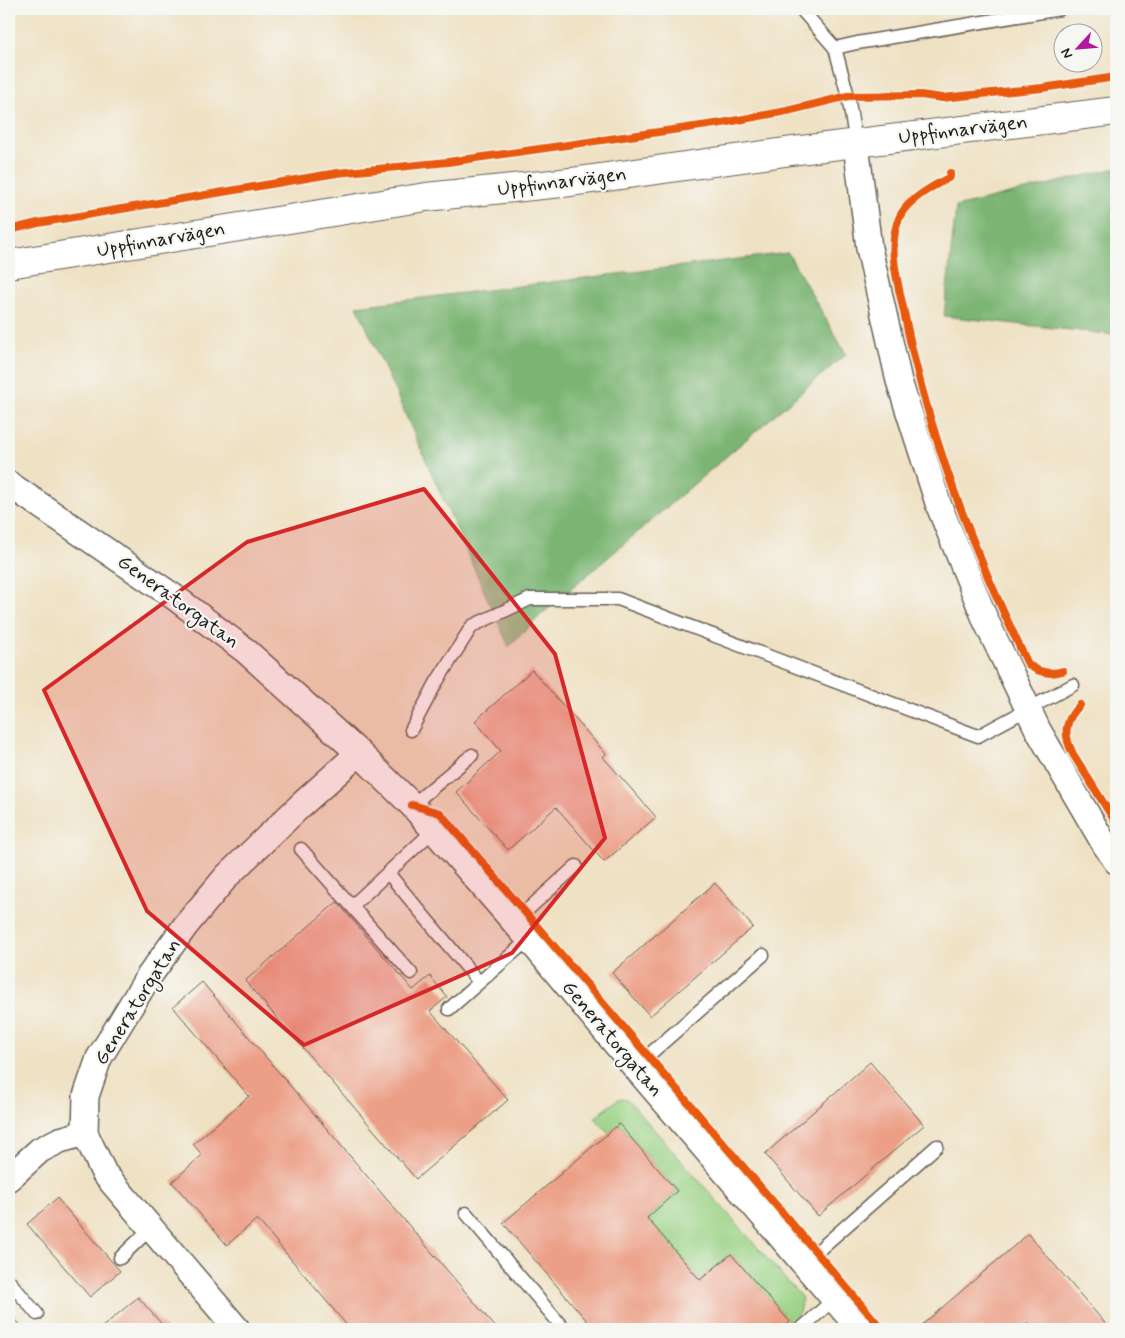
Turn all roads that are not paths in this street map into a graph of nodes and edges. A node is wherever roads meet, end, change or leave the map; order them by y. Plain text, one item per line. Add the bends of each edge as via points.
1 (801, 9) edge
2 (1060, 9) edge
3 (835, 48) junction
4 (1116, 111) edge
5 (856, 144) junction
6 (9, 264) edge
7 (9, 484) edge
8 (1074, 685) dead end
9 (1028, 710) junction
10 (411, 730) dead end
11 (359, 753) junction
12 (472, 755) dead end
13 (412, 805) junction
14 (434, 830) junction
15 (301, 849) dead end
16 (1116, 861) edge
17 (576, 866) dead end
18 (388, 873) junction
19 (352, 906) junction
20 (521, 931) junction
21 (763, 955) dead end
22 (411, 973) dead end
23 (480, 982) junction
24 (449, 1009) dead end
25 (635, 1067) junction
26 (85, 1133) junction
27 (937, 1146) dead end
28 (9, 1178) edge
29 (466, 1213) dead end
30 (151, 1228) junction
31 (120, 1258) dead end
32 (804, 1263) junction
33 (9, 1281) edge
34 (834, 1300) junction
35 (37, 1314) dead end
36 (238, 1329) edge
37 (564, 1329) edge
38 (801, 1329) edge
39 (860, 1329) edge

1 - 3 lane
2 - 3 lane
3 - 5 lane
4 - 5 street, Uppfinnarvägen
5 - 6 street, Uppfinnarvägen via 571,182 426,197
5 - 9 street via 869,248 900,381 939,506 986,621
7 - 11 street, Generatorgatan via 177,599 246,651
8 - 9 lane
9 - 10 lane via 978,736 618,599 530,599 472,626
9 - 16 street
11 - 13 street, Generatorgatan
11 - 26 street, Generatorgatan via 227,876 180,933 99,1058 86,1096
12 - 13 lane
13 - 14 street, Generatorgatan
14 - 18 lane
14 - 20 street, Generatorgatan
15 - 19 lane
17 - 20 lane
18 - 19 lane
18 - 23 lane
19 - 22 lane
20 - 23 lane
20 - 25 street, Generatorgatan
21 - 25 lane
23 - 24 lane
25 - 32 street, Generatorgatan
26 - 28 street via 40,1150
26 - 30 street, Generatorgatan via 104,1173
27 - 32 lane
29 - 37 lane
30 - 31 lane
30 - 36 street, Generatorgatan
32 - 34 street, Generatorgatan
33 - 35 lane
34 - 38 lane
34 - 39 street, Generatorgatan

